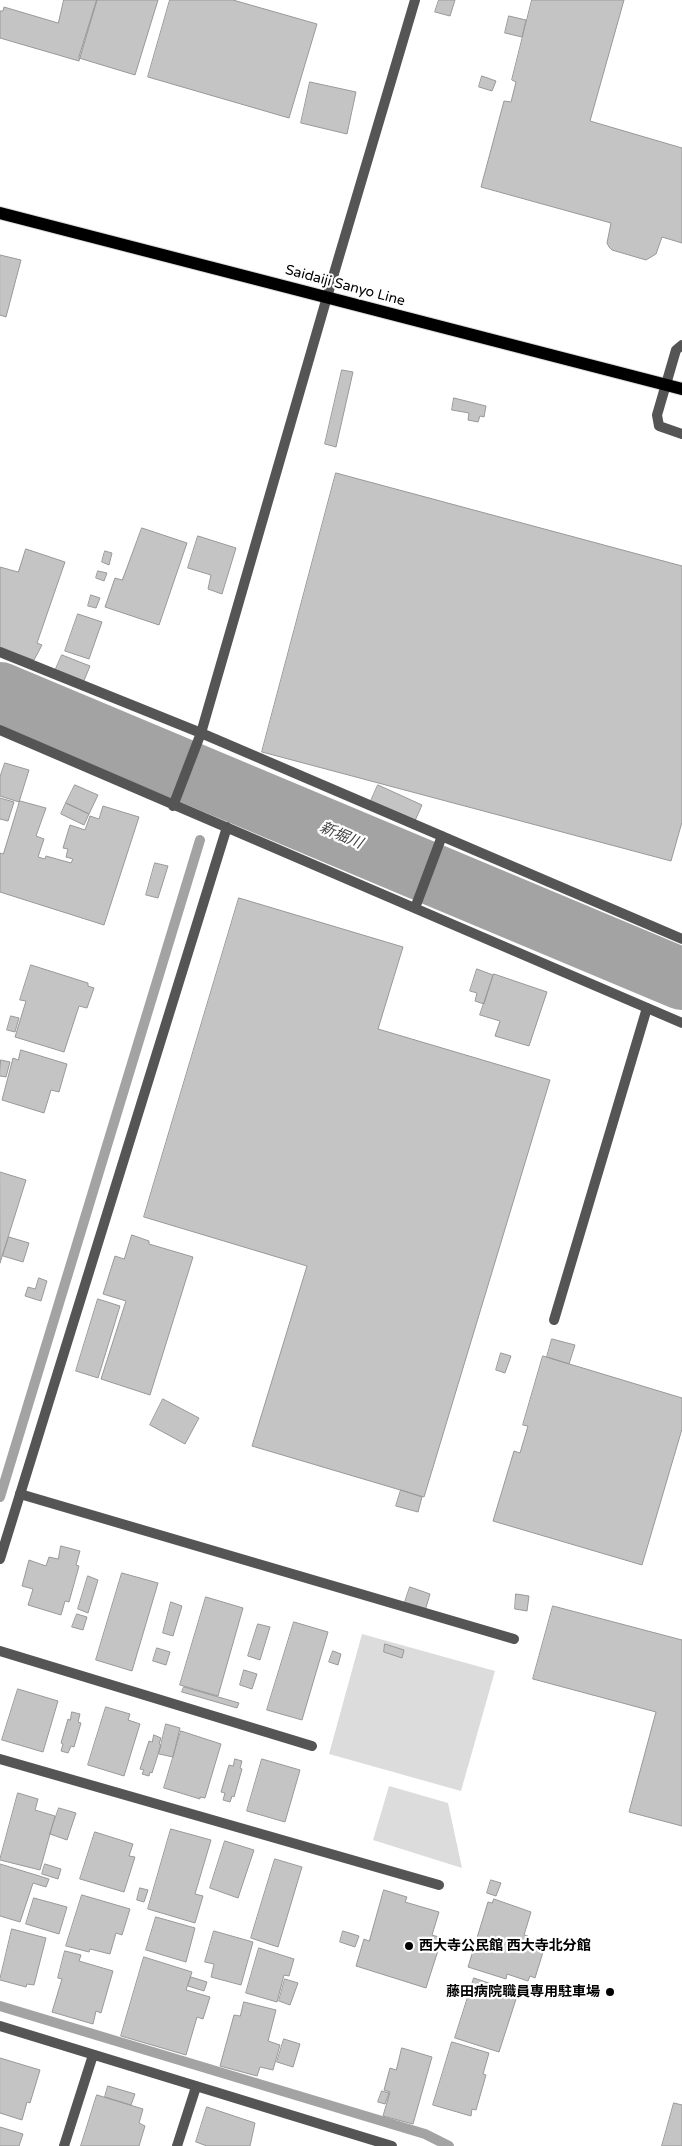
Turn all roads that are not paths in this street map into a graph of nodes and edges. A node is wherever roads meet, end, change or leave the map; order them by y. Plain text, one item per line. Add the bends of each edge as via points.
1 (415, 0) edge
2 (0, 213) edge
3 (327, 297) junction
4 (682, 345) edge
5 (666, 385) junction
6 (682, 389) edge
7 (682, 434) edge
8 (0, 652) edge
9 (0, 730) edge
10 (201, 732) junction
11 (173, 806) junction
12 (227, 827) junction
13 (442, 836) junction
14 (415, 908) junction
15 (682, 939) edge
16 (647, 1008) junction
17 (682, 1023) edge
18 (554, 1320) dead end
19 (20, 1494) junction
20 (0, 1559) edge
21 (514, 1639) dead end
22 (0, 1652) edge
23 (312, 1746) dead end
24 (0, 1760) edge
25 (439, 1885) dead end
26 (0, 2026) edge
27 (93, 2055) junction
28 (196, 2087) junction
29 (64, 2146) edge
30 (177, 2146) edge
31 (392, 2146) edge

1 - 3 street
2 - 3 main road, Saidaiji Sanyo Line
3 - 5 main road, Saidaiji Sanyo Line
3 - 10 street
4 - 5 street via 676,350
5 - 6 main road, Saidaiji Sanyo Line
5 - 7 street via 657,415 659,426
8 - 10 street
9 - 11 street
10 - 11 street
10 - 13 street
11 - 12 street
12 - 14 street
12 - 19 street
13 - 14 street
13 - 15 street
14 - 16 street
16 - 17 street
16 - 18 street
19 - 20 street
19 - 21 street
22 - 23 street
24 - 25 street
26 - 27 street
27 - 28 street
27 - 29 street
28 - 30 street
28 - 31 street

